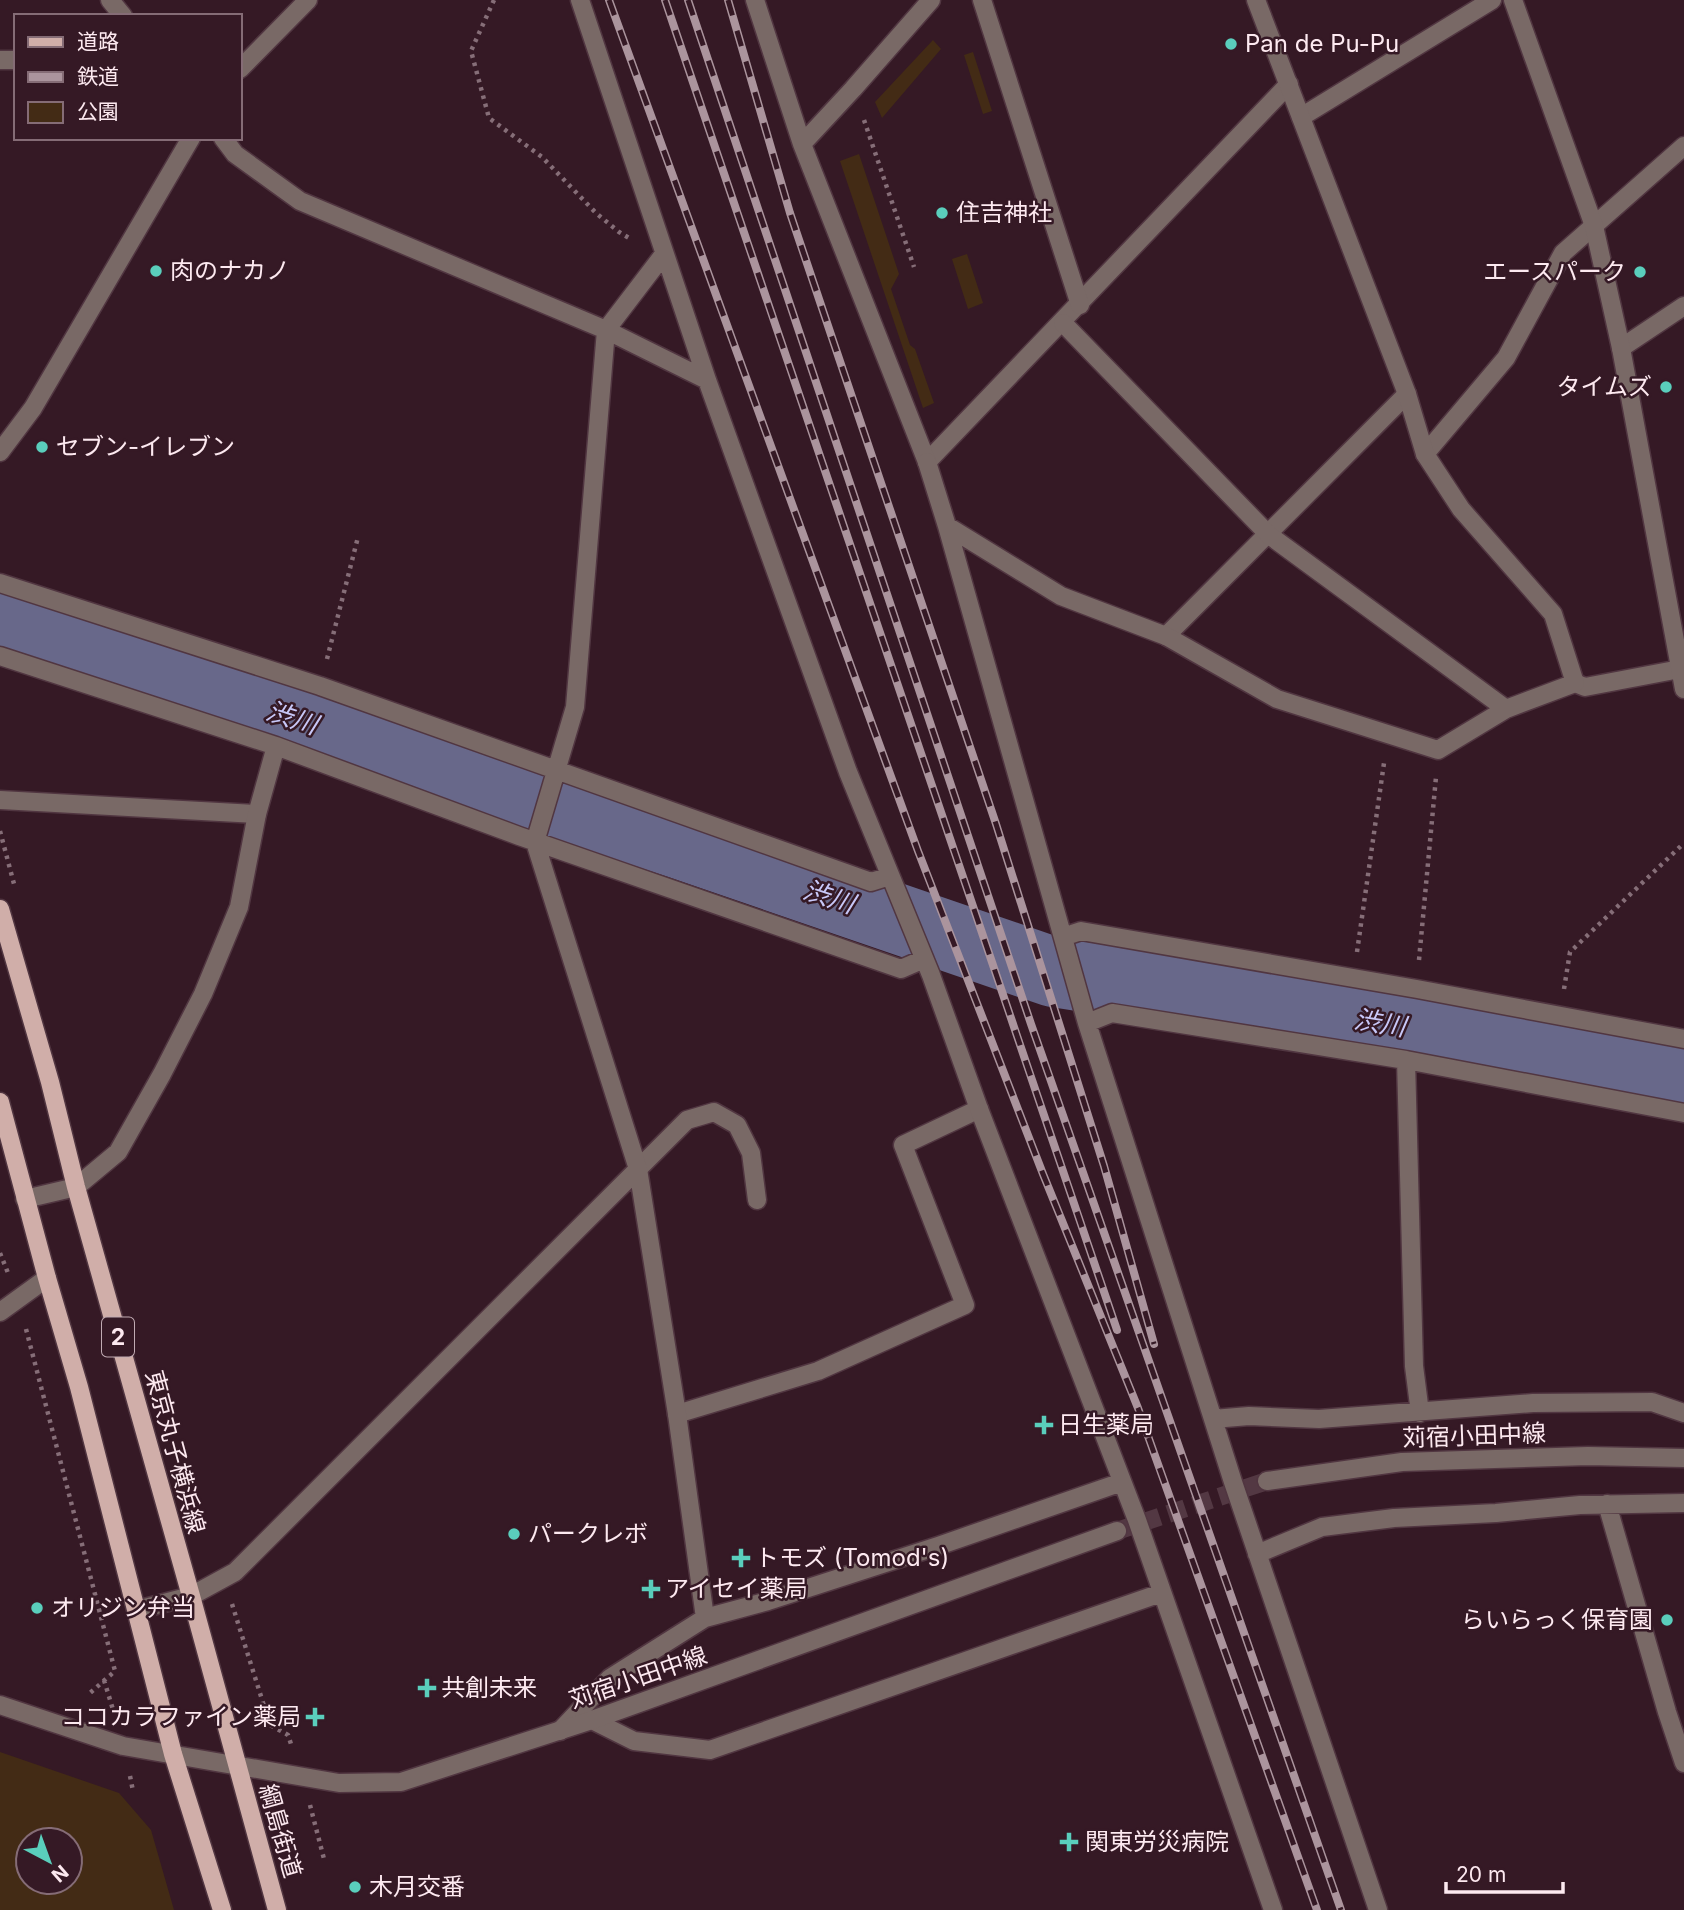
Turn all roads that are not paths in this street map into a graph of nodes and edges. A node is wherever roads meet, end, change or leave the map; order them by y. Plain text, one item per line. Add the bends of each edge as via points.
1 (308, 0) edge
2 (580, 0) edge
3 (755, 0) edge
4 (931, 0) edge
5 (982, 0) edge
6 (1256, 0) edge
7 (1492, 0) edge
8 (1513, 0) edge
9 (242, 67) edge
10 (1289, 84) junction
11 (1301, 117) junction
12 (190, 140) edge
13 (224, 140) edge
14 (802, 144) junction
15 (1684, 146) edge
16 (1594, 226) junction
17 (664, 254) junction
18 (1080, 305) junction
19 (1684, 306) edge
20 (1063, 323) junction
21 (607, 330) junction
22 (1621, 348) junction
23 (707, 380) junction
24 (1408, 394) junction
25 (0, 452) edge
26 (1425, 454) junction
27 (927, 462) junction
28 (947, 526) junction
29 (1269, 535) junction
30 (0, 583) edge
31 (1166, 636) junction
32 (0, 656) edge
33 (1680, 669) junction
34 (1575, 683) junction
35 (1684, 689) edge
36 (1506, 709) junction
37 (275, 746) junction
38 (558, 771) junction
39 (0, 800) edge
40 (257, 814) junction
41 (535, 842) junction
42 (891, 878) junction
43 (0, 909) edge
44 (1063, 937) junction
45 (925, 963) junction
46 (1087, 1023) junction
47 (1684, 1039) edge
48 (1406, 1060) junction
49 (0, 1102) edge
50 (979, 1108) junction
51 (1684, 1113) edge
52 (638, 1169) junction
53 (76, 1187) junction
54 (25, 1199) junction
55 (757, 1200) dead end
56 (47, 1278) junction
57 (0, 1312) edge
58 (1420, 1413) junction
59 (1684, 1413) edge
60 (677, 1414) junction
61 (1213, 1419) junction
62 (1684, 1458) edge
63 (1266, 1481) tunnel mouth
64 (1122, 1482) junction
65 (1684, 1503) edge
66 (1607, 1504) junction
67 (1117, 1531) tunnel mouth
68 (1257, 1554) junction
69 (1161, 1593) junction
70 (191, 1596) junction
71 (137, 1610) junction
72 (705, 1618) junction
73 (0, 1705) edge
74 (592, 1720) junction
75 (559, 1731) junction
76 (173, 1754) junction
77 (1684, 1763) edge
78 (236, 1765) junction
79 (222, 1910) edge
80 (276, 1910) edge
81 (1273, 1910) edge
82 (1378, 1910) edge

1 - 9 street
2 - 17 street
3 - 14 street
4 - 14 street
5 - 18 street
6 - 10 street
7 - 11 street
8 - 16 street
10 - 11 street
10 - 18 street
11 - 24 street
12 - 25 street via 33,408
13 - 21 street via 235,154 300,201
14 - 27 street
15 - 16 street
16 - 22 street
16 - 26 street via 1563,253 1506,358
17 - 21 street
17 - 23 street
18 - 20 street
19 - 22 street
20 - 27 street
20 - 29 street
21 - 23 street
21 - 38 street via 577,694
22 - 33 street
23 - 42 street via 848,772
24 - 26 street
24 - 29 street
26 - 34 street via 1461,509 1553,614
27 - 28 street
28 - 31 street via 1061,596
28 - 44 street
29 - 31 street
29 - 36 street
30 - 38 street via 320,687
31 - 36 street via 1277,699 1438,750
32 - 37 street
33 - 34 street via 1585,687
33 - 35 street
34 - 36 street
37 - 40 street
37 - 41 street
38 - 41 street
38 - 42 street via 871,882
39 - 40 street
40 - 53 street via 239,907 203,994 118,1152
41 - 45 street via 901,969
41 - 52 street
42 - 45 street
43 - 53 main road, 東京丸子横浜線 / 2
44 - 46 street
44 - 47 street via 1082,932
45 - 50 street
46 - 48 street via 1112,1013
46 - 61 street
48 - 51 street
48 - 58 street via 1414,1366
49 - 54 main road, 2
50 - 60 street via 903,1145 965,1305 818,1371
50 - 64 street
52 - 55 street via 687,1120 714,1112 737,1125 751,1153
52 - 60 street
52 - 70 street via 235,1572
53 - 54 street
53 - 70 main road, 東京丸子横浜線 / 2
54 - 56 main road, 2
56 - 57 street
56 - 71 main road, 2
58 - 59 street via 1533,1403 1652,1402
58 - 61 street
60 - 72 street
61 - 68 street
62 - 63 street, 苅宿小田中線 via 1402,1462
64 - 69 street
64 - 72 street via 912,1555
65 - 66 street
66 - 68 street via 1322,1527
66 - 77 street
67 - 74 street, 苅宿小田中線
68 - 82 street
69 - 74 street via 710,1750 634,1741
69 - 81 street
70 - 71 street
70 - 78 main road, 東京丸子横浜線 / 2
71 - 76 main road, 2
72 - 75 street via 610,1678
73 - 76 street, 苅宿小田中線 via 123,1746
74 - 75 street, 苅宿小田中線
75 - 78 street, 苅宿小田中線 via 401,1782 339,1783
76 - 78 street, 苅宿小田中線
76 - 79 main road, 2
78 - 80 main road, 綱島街道 / 2

